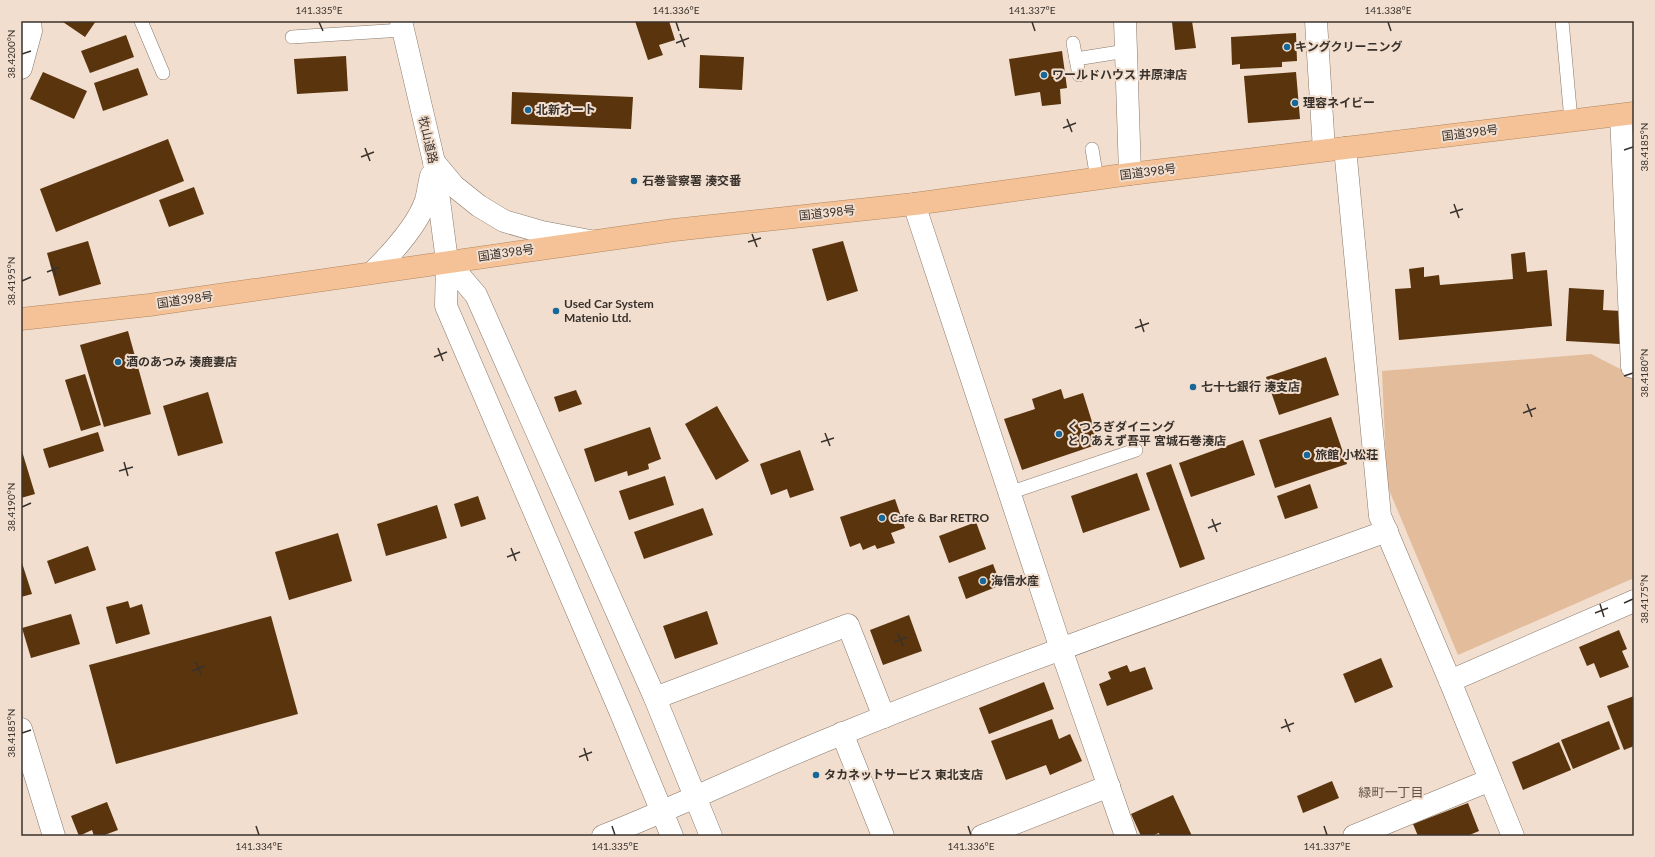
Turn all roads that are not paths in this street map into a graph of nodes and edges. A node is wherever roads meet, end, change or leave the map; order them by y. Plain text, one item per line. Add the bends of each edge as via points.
1 (141, 21) edge
2 (1125, 21) edge
3 (1316, 21) edge
4 (1562, 21) edge
5 (33, 24) edge
6 (402, 25) edge
7 (292, 37) dead end
8 (1073, 43) dead end
9 (1126, 51) junction
10 (1076, 59) junction
11 (21, 68) edge
12 (162, 73) dead end
13 (1079, 75) dead end
14 (1627, 114) edge
15 (1571, 120) junction
16 (1092, 149) dead end
17 (1335, 149) junction
18 (434, 162) junction
19 (1130, 174) junction
20 (1097, 179) junction
21 (914, 204) junction
22 (591, 241) junction
23 (447, 261) junction
24 (373, 272) junction
25 (21, 319) edge
26 (1634, 368) edge
27 (1136, 450) dead end
28 (1009, 493) junction
29 (1387, 531) junction
30 (1634, 601) edge
31 (1061, 649) junction
32 (1450, 681) junction
33 (655, 698) junction
34 (884, 717) junction
35 (21, 729) edge
36 (842, 733) junction
37 (26, 768) edge
38 (1490, 780) junction
39 (1109, 786) junction
40 (695, 798) junction
41 (662, 813) junction
42 (54, 836) edge
43 (603, 836) edge
44 (672, 836) edge
45 (711, 836) edge
46 (883, 836) edge
47 (982, 836) edge
48 (1126, 836) edge
49 (1354, 836) edge
50 (1513, 836) edge

1 - 12 lane
2 - 9 street
3 - 17 street
4 - 15 lane
5 - 11 street
6 - 7 lane
6 - 18 street, 牧山道路
8 - 10 lane
9 - 10 lane
9 - 19 street
10 - 13 lane
14 - 15 highway, 国道398号
14 - 26 street
15 - 17 highway, 国道398号
16 - 20 lane
17 - 19 highway, 国道398号
17 - 29 street via 1380,516
18 - 22 street via 454,186 479,206 504,221 542,232
18 - 23 street, 牧山道路
18 - 24 street via 426,202 393,252
19 - 20 highway, 国道398号
20 - 21 highway, 国道398号
21 - 22 highway, 国道398号
21 - 28 street
22 - 23 highway, 国道398号
23 - 24 highway, 国道398号
23 - 33 street via 476,295
23 - 41 street, 牧山道路 via 446,306
24 - 25 highway, 国道398号 via 149,305
27 - 28 lane
28 - 31 street
29 - 31 street
29 - 32 street
30 - 32 street
31 - 34 street
31 - 39 street
32 - 38 street
33 - 34 street via 848,625
33 - 40 street
34 - 36 street
35 - 37 street
36 - 40 street
36 - 46 street
37 - 42 street
38 - 49 street
38 - 50 street
39 - 47 street
39 - 48 street
40 - 41 street
40 - 45 street
41 - 43 street
41 - 44 street, 牧山道路

